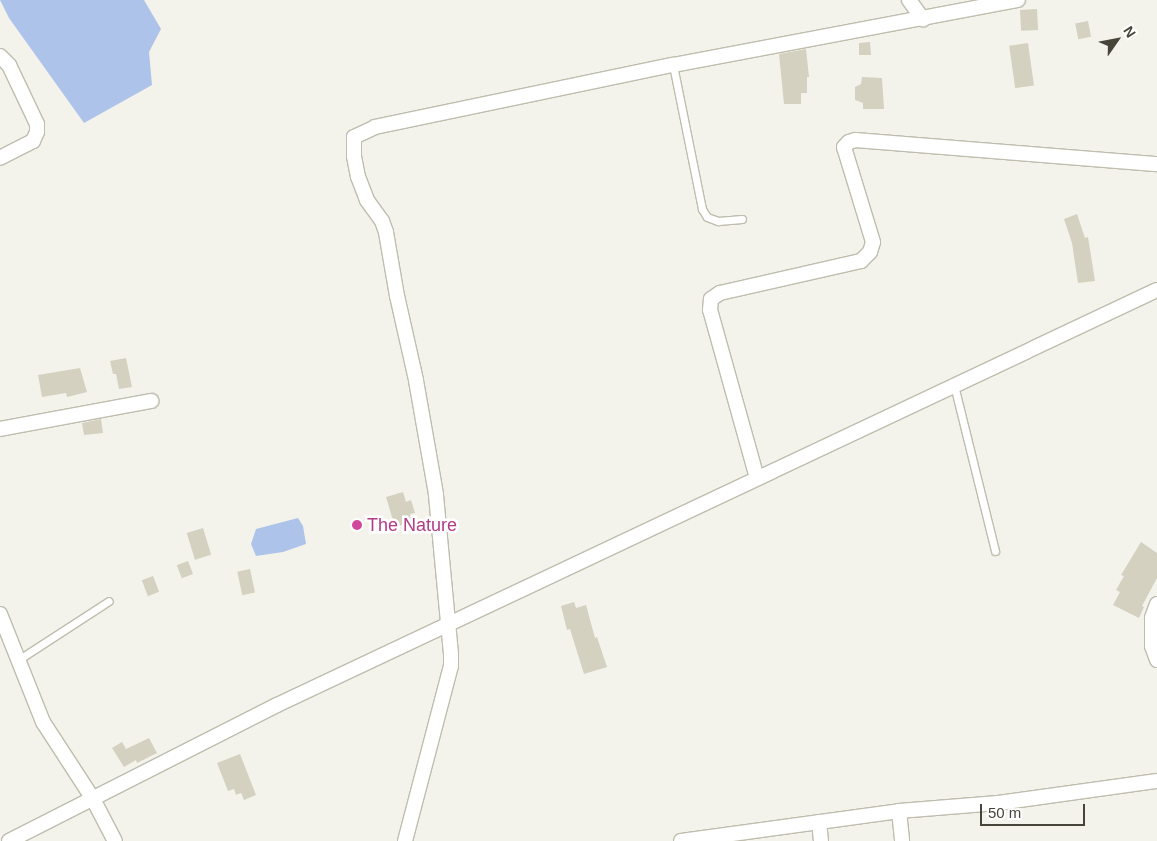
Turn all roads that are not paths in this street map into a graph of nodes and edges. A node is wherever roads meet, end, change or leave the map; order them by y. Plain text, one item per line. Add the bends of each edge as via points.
1 (909, 0) edge
2 (1018, 0) edge
3 (923, 19) junction
4 (0, 56) edge
5 (673, 65) junction
6 (0, 158) edge
7 (1157, 164) edge
8 (742, 219) dead end
9 (1157, 290) edge
10 (954, 385) junction
11 (151, 402) dead end
12 (0, 429) edge
13 (757, 478) junction
14 (995, 551) dead end
15 (109, 601) dead end
16 (1157, 604) edge
17 (0, 614) edge
18 (449, 623) junction
19 (18, 660) junction
20 (1157, 660) edge
21 (1157, 780) edge
22 (93, 799) junction
23 (899, 811) junction
24 (819, 822) junction
25 (9, 841) edge
26 (115, 841) edge
27 (405, 841) edge
28 (681, 841) edge
29 (821, 841) edge
30 (902, 841) edge

1 - 3 street
2 - 3 street
3 - 5 street
4 - 6 street via 9,65 37,124 37,132 33,141
5 - 8 lane via 702,209 707,216 718,221
5 - 18 street via 376,127 354,137 358,177 386,232 416,380 436,494
7 - 13 street via 849,142 844,147 873,242 870,252 861,261 720,293 711,299 710,310
9 - 10 street
10 - 13 street
10 - 14 lane
11 - 12 street
13 - 18 street
15 - 19 lane
16 - 20 street via 1152,618 1152,646
17 - 19 street
18 - 22 street via 436,632 276,705
18 - 27 street via 451,666
19 - 22 street via 43,722
21 - 23 street via 998,803
22 - 25 street
22 - 26 street
23 - 24 street
23 - 30 street
24 - 28 street
24 - 29 street

